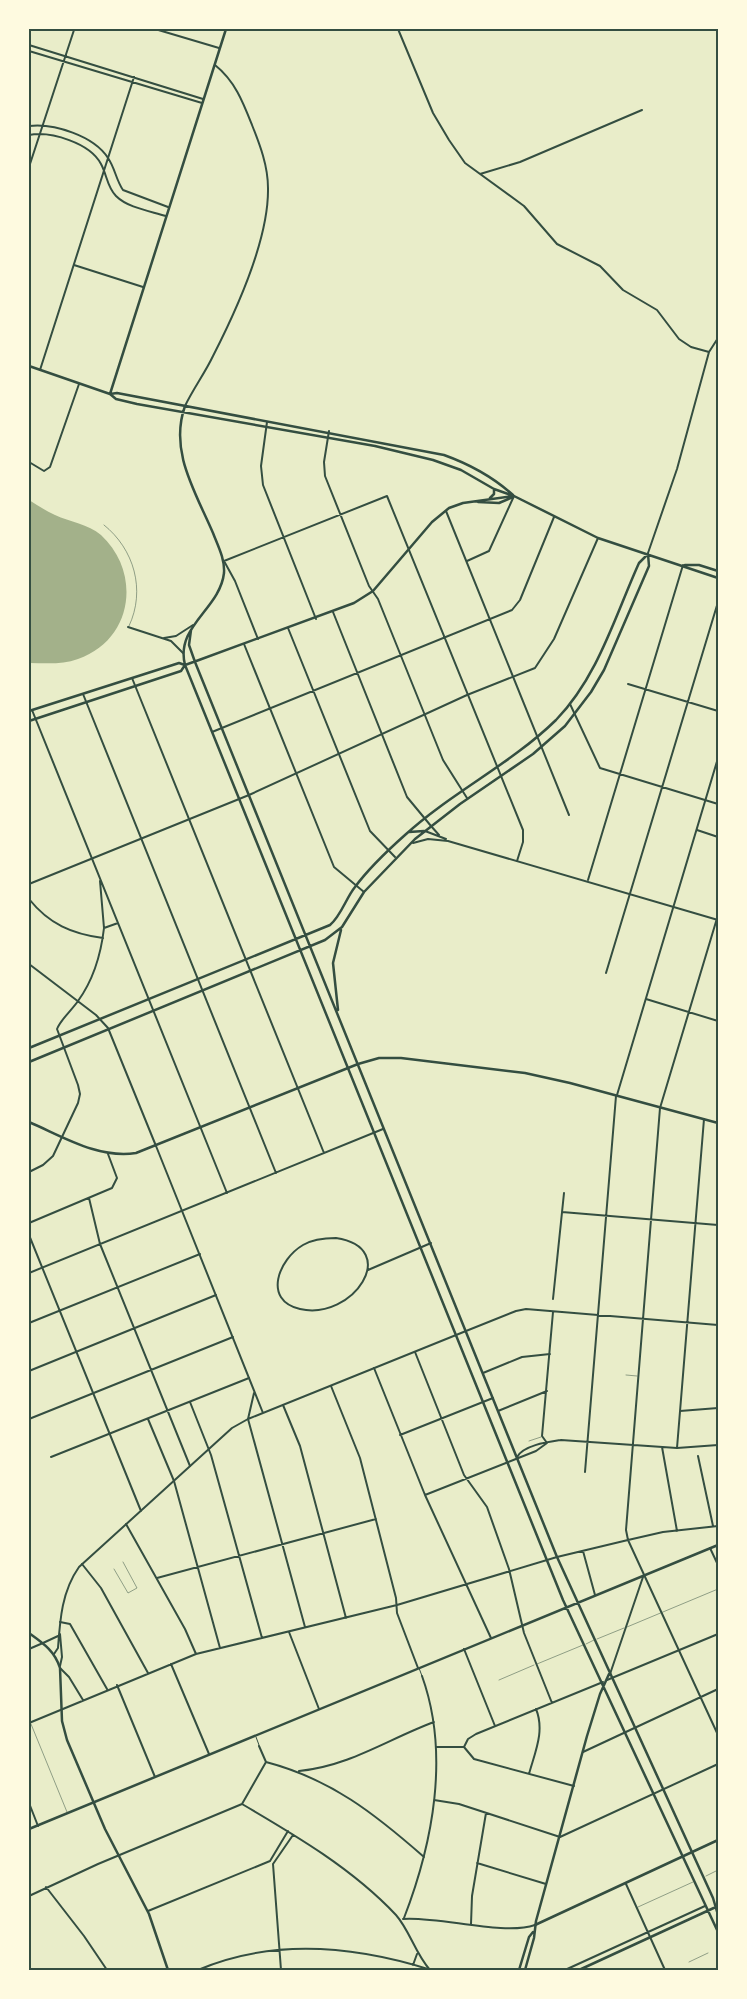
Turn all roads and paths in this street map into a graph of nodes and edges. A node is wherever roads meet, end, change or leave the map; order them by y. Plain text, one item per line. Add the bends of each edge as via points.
1 (155, 29) edge
2 (226, 29) edge
3 (398, 29) edge
4 (74, 30) edge
5 (29, 45) edge
6 (220, 48) junction
7 (29, 51) edge
8 (66, 56) junction
9 (64, 62) junction
10 (215, 65) junction
11 (134, 77) junction
12 (132, 82) junction
13 (203, 98) junction
14 (202, 103) junction
15 (642, 110) dead end
16 (43, 125) junction
17 (29, 126) edge
18 (39, 134) junction
19 (29, 135) edge
20 (108, 158) junction
21 (29, 167) edge
22 (104, 172) junction
23 (480, 174) junction
24 (168, 207) junction
25 (166, 216) junction
26 (74, 265) junction
27 (143, 287) junction
28 (718, 338) edge
29 (709, 352) junction
30 (29, 366) edge
31 (40, 370) junction
32 (79, 384) junction
33 (110, 394) junction
34 (185, 406) junction
35 (183, 412) junction
36 (268, 420) junction
37 (266, 426) junction
38 (329, 431) junction
39 (328, 438) junction
40 (29, 462) edge
41 (494, 489) junction
42 (514, 496) junction
43 (487, 500) junction
44 (476, 502) junction
45 (445, 510) junction
46 (340, 515) junction
47 (554, 517) junction
48 (104, 525) dead end
49 (283, 538) junction
50 (598, 538) junction
51 (409, 551) junction
52 (648, 554) junction
53 (224, 561) junction
54 (466, 561) junction
55 (684, 565) junction
56 (718, 571) edge
57 (718, 578) edge
58 (373, 591) junction
59 (718, 602) edge
60 (333, 612) junction
61 (316, 619) junction
62 (490, 620) junction
63 (195, 624) junction
64 (128, 627) joint
65 (288, 628) junction
66 (191, 629) junction
67 (162, 638) junction
68 (444, 638) junction
69 (258, 639) junction
70 (244, 644) junction
71 (183, 653) junction
72 (401, 656) junction
73 (195, 662) junction
74 (185, 665) junction
75 (357, 674) junction
76 (513, 677) junction
77 (132, 678) junction
78 (628, 684) dead end
79 (135, 686) junction
80 (646, 689) junction
81 (314, 691) junction
82 (83, 694) junction
83 (467, 695) junction
84 (688, 702) junction
85 (86, 703) junction
86 (570, 703) junction
87 (270, 708) junction
88 (30, 710) edge
89 (718, 711) edge
90 (575, 714) junction
91 (425, 715) junction
92 (35, 719) junction
93 (29, 721) edge
94 (222, 728) junction
95 (212, 732) junction
96 (382, 734) junction
97 (537, 737) junction
98 (541, 747) junction
99 (339, 754) junction
100 (718, 758) edge
101 (496, 766) junction
102 (296, 774) junction
103 (620, 774) junction
104 (500, 776) junction
105 (662, 787) junction
106 (461, 790) junction
107 (249, 795) junction
108 (468, 798) junction
109 (239, 799) junction
110 (706, 800) junction
111 (718, 804) edge
112 (569, 815) dead end
113 (424, 818) junction
114 (189, 820) junction
115 (431, 826) junction
116 (696, 830) junction
117 (424, 831) junction
118 (407, 833) junction
119 (439, 835) junction
120 (718, 837) edge
121 (141, 839) junction
122 (448, 841) junction
123 (404, 849) junction
124 (388, 850) junction
125 (396, 857) junction
126 (92, 859) junction
127 (517, 861) junction
128 (100, 879) junction
129 (588, 880) junction
130 (29, 884) edge
131 (356, 886) junction
132 (364, 892) junction
133 (630, 892) junction
134 (29, 899) edge
135 (674, 906) junction
136 (718, 915) edge
137 (718, 919) edge
138 (118, 924) junction
139 (342, 927) junction
140 (104, 928) junction
141 (306, 935) junction
142 (103, 938) junction
143 (296, 940) junction
144 (310, 946) junction
145 (300, 950) junction
146 (246, 960) junction
147 (29, 964) edge
148 (250, 970) junction
149 (606, 973) dead end
150 (198, 979) junction
151 (202, 990) junction
152 (148, 999) junction
153 (646, 999) junction
154 (78, 1001) junction
155 (153, 1010) junction
156 (689, 1012) junction
157 (100, 1019) junction
158 (340, 1019) junction
159 (718, 1021) edge
160 (108, 1028) junction
161 (58, 1035) junction
162 (63, 1046) junction
163 (29, 1048) edge
164 (29, 1062) edge
165 (358, 1064) junction
166 (348, 1068) junction
167 (298, 1089) junction
168 (617, 1095) junction
169 (250, 1108) junction
170 (660, 1108) junction
171 (704, 1119) junction
172 (29, 1122) edge
173 (718, 1123) edge
174 (200, 1128) junction
175 (384, 1129) junction
176 (374, 1133) junction
177 (62, 1136) junction
178 (156, 1146) junction
179 (324, 1153) junction
180 (108, 1154) junction
181 (29, 1172) edge
182 (276, 1173) junction
183 (227, 1193) junction
184 (564, 1193) dead end
185 (89, 1198) junction
186 (182, 1211) junction
187 (562, 1212) junction
188 (605, 1216) junction
189 (651, 1219) junction
190 (29, 1223) edge
191 (695, 1223) junction
192 (718, 1225) edge
193 (29, 1235) edge
194 (100, 1244) junction
195 (431, 1244) junction
196 (421, 1248) junction
197 (200, 1254) junction
198 (42, 1268) junction
199 (368, 1270) junction
200 (29, 1273) edge
201 (117, 1287) junction
202 (216, 1295) junction
203 (553, 1298) dead end
204 (59, 1310) junction
205 (554, 1312) junction
206 (598, 1315) junction
207 (643, 1319) junction
208 (29, 1323) edge
209 (687, 1323) junction
210 (718, 1325) edge
211 (134, 1328) junction
212 (466, 1331) junction
213 (456, 1335) junction
214 (233, 1336) junction
215 (76, 1352) junction
216 (415, 1352) junction
217 (550, 1354) junction
218 (374, 1368) junction
219 (151, 1370) junction
220 (29, 1371) edge
221 (483, 1374) junction
222 (626, 1375) dead end
223 (638, 1376) junction
224 (249, 1378) junction
225 (331, 1386) junction
226 (255, 1391) junction
227 (546, 1391) junction
228 (93, 1393) junction
229 (493, 1398) junction
230 (190, 1402) junction
231 (483, 1402) junction
232 (283, 1405) junction
233 (718, 1408) edge
234 (498, 1410) junction
235 (168, 1411) junction
236 (680, 1411) junction
237 (263, 1413) junction
238 (442, 1418) junction
239 (29, 1419) edge
240 (148, 1419) junction
241 (248, 1419) junction
242 (110, 1434) junction
243 (400, 1435) junction
244 (542, 1436) junction
245 (529, 1441) dead end
246 (587, 1441) junction
247 (547, 1443) junction
248 (632, 1445) junction
249 (718, 1445) edge
250 (662, 1447) junction
251 (677, 1448) junction
252 (209, 1449) junction
253 (698, 1456) dead end
254 (51, 1457) dead end
255 (517, 1457) junction
256 (507, 1462) junction
257 (190, 1466) junction
258 (585, 1472) dead end
259 (467, 1478) junction
260 (174, 1481) junction
261 (425, 1495) junction
262 (141, 1511) junction
263 (376, 1519) junction
264 (126, 1524) junction
265 (713, 1526) junction
266 (718, 1526) edge
267 (661, 1530) dead end
268 (677, 1531) junction
269 (667, 1532) junction
270 (323, 1533) junction
271 (628, 1540) junction
272 (282, 1544) junction
273 (718, 1545) edge
274 (710, 1548) junction
275 (583, 1551) junction
276 (240, 1556) junction
277 (557, 1557) junction
278 (546, 1561) junction
279 (123, 1562) dead end
280 (82, 1564) junction
281 (718, 1565) edge
282 (198, 1567) junction
283 (114, 1570) dead end
284 (509, 1573) junction
285 (644, 1574) junction
286 (157, 1578) junction
287 (467, 1586) junction
288 (718, 1589) edge
289 (596, 1595) junction
290 (576, 1603) junction
291 (397, 1605) junction
292 (566, 1607) junction
293 (662, 1612) junction
294 (346, 1618) junction
295 (60, 1622) junction
296 (522, 1625) junction
297 (626, 1627) junction
298 (305, 1628) junction
299 (289, 1631) junction
300 (29, 1633) edge
301 (60, 1634) junction
302 (718, 1634) edge
303 (262, 1638) junction
304 (491, 1638) junction
305 (594, 1641) junction
306 (43, 1643) junction
307 (583, 1645) junction
308 (220, 1648) junction
309 (29, 1649) edge
310 (464, 1649) junction
311 (679, 1650) junction
312 (54, 1654) junction
313 (196, 1654) junction
314 (171, 1664) junction
315 (536, 1664) junction
316 (60, 1667) junction
317 (419, 1668) junction
318 (148, 1673) junction
319 (609, 1674) junction
320 (422, 1676) joint
321 (611, 1678) junction
322 (499, 1680) dead end
323 (607, 1680) junction
324 (601, 1683) junction
325 (117, 1685) junction
326 (603, 1688) junction
327 (107, 1689) junction
328 (718, 1689) edge
329 (700, 1697) junction
330 (83, 1700) junction
331 (552, 1703) junction
332 (62, 1709) junction
333 (319, 1709) junction
334 (536, 1709) junction
335 (434, 1722) junction
336 (30, 1723) edge
337 (495, 1726) junction
338 (634, 1728) junction
339 (624, 1733) junction
340 (255, 1735) junction
341 (718, 1735) edge
342 (259, 1746) joint
343 (464, 1746) junction
344 (436, 1747) junction
345 (583, 1752) junction
346 (209, 1754) junction
347 (266, 1762) junction
348 (718, 1764) edge
349 (299, 1771) junction
350 (529, 1774) junction
351 (156, 1777) junction
352 (574, 1786) junction
353 (663, 1790) junction
354 (653, 1795) junction
355 (434, 1800) junction
356 (93, 1802) junction
357 (29, 1803) edge
358 (242, 1804) junction
359 (67, 1813) junction
360 (486, 1813) junction
361 (38, 1826) junction
362 (29, 1829) edge
363 (288, 1831) junction
364 (293, 1835) junction
365 (560, 1837) junction
366 (718, 1840) edge
367 (692, 1853) junction
368 (118, 1855) junction
369 (424, 1857) junction
370 (682, 1857) junction
371 (270, 1861) junction
372 (477, 1863) junction
373 (274, 1864) junction
374 (718, 1870) edge
375 (704, 1877) junction
376 (693, 1882) junction
377 (626, 1883) junction
378 (546, 1884) junction
379 (46, 1887) junction
380 (29, 1896) edge
381 (718, 1900) edge
382 (714, 1902) junction
383 (704, 1906) junction
384 (717, 1906) edge
385 (637, 1908) junction
386 (148, 1911) junction
387 (707, 1911) junction
388 (718, 1915) edge
389 (404, 1918) junction
390 (400, 1921) junction
391 (471, 1924) junction
392 (535, 1925) junction
393 (533, 1932) junction
394 (648, 1932) junction
395 (718, 1932) edge
396 (651, 1937) junction
397 (278, 1950) junction
398 (708, 1953) dead end
399 (417, 1954) junction
400 (689, 1962) dead end
401 (413, 1965) junction
402 (107, 1970) edge
403 (168, 1970) edge
404 (198, 1970) edge
405 (280, 1970) edge
406 (431, 1970) edge
407 (519, 1970) edge
408 (526, 1970) edge
409 (566, 1970) edge
410 (579, 1970) edge
411 (666, 1970) edge

1 - 6 street
2 - 6 main road
3 - 23 street via 440,126 460,157
4 - 8 street
5 - 8 street
6 - 10 main road
7 - 9 street
8 - 9 street
8 - 11 street
9 - 12 street
9 - 16 street
10 - 13 main road
10 - 34 street via 231,80 245,108 266,166 268,198 258,245 244,287 213,356
11 - 12 street
11 - 13 street
12 - 14 street
12 - 20 street
13 - 14 main road
14 - 24 main road
15 - 23 street via 509,167
16 - 17 street
16 - 18 street
16 - 20 street via 86,139
18 - 19 street
18 - 21 street
18 - 22 street via 82,147 98,160
20 - 22 street
20 - 24 street via 126,192
22 - 25 street via 112,192 119,199
22 - 26 street
23 - 29 street via 524,206 557,244 600,266 623,290 656,310 678,339
24 - 25 main road
25 - 27 main road
26 - 27 street
26 - 31 street
27 - 33 main road
28 - 29 street
29 - 52 street via 677,469
30 - 31 main road
31 - 32 main road
32 - 33 main road
32 - 40 street via 50,467 46,471
33 - 34 main road
33 - 35 main road via 116,399
34 - 35 main road
34 - 36 main road
35 - 37 main road
35 - 53 main road via 180,450
36 - 37 street
36 - 38 main road
37 - 39 main road
37 - 49 street via 262,478
38 - 39 street
38 - 42 main road via 444,454 501,484
39 - 41 main road via 433,460 461,470
39 - 46 street via 324,472
41 - 42 main road
41 - 43 main road via 493,496
42 - 43 main road
42 - 44 main road via 498,503
42 - 47 main road
42 - 54 street via 489,551
43 - 44 main road
44 - 45 main road
45 - 51 main road
45 - 54 street
46 - 49 street
46 - 51 street via 387,496
46 - 58 street
47 - 50 main road
47 - 62 street via 518,605
48 - 64 lane via 125,548 135,572 137,601
49 - 53 street
49 - 61 street
50 - 52 main road
50 - 76 street via 546,653 535,668
51 - 58 main road
51 - 68 street
52 - 55 main road
52 - 86 main road via 639,563 597,660
52 - 90 main road via 649,566 609,660
53 - 63 main road via 223,579 218,590
53 - 69 street
54 - 62 street
55 - 56 main road via 699,565
55 - 57 main road
55 - 80 street
58 - 60 main road
58 - 72 street
59 - 84 street
60 - 61 main road
60 - 75 street
61 - 65 main road
62 - 68 street
62 - 76 street
63 - 66 main road
63 - 67 street via 176,636
64 - 67 street
65 - 69 main road
65 - 81 street
66 - 71 main road via 185,639
66 - 73 main road via 189,645
67 - 71 street via 175,644
68 - 72 street
68 - 83 street
69 - 70 main road
70 - 73 main road
70 - 87 street
71 - 74 main road
72 - 75 street
72 - 91 street
73 - 74 main road
73 - 94 main road
74 - 77 main road via 179,663
74 - 79 main road via 181,671
74 - 95 main road
75 - 81 street
75 - 96 street
76 - 83 street
76 - 97 street
77 - 79 street
77 - 82 main road
78 - 80 street
79 - 85 main road
79 - 114 street
80 - 84 street
80 - 103 street
81 - 87 street
81 - 99 street
82 - 85 street
82 - 88 main road
83 - 91 street
83 - 101 street
84 - 89 street
84 - 105 street
85 - 92 main road
85 - 121 street
86 - 90 street
86 - 97 main road
87 - 94 street
87 - 102 street
88 - 92 street
90 - 98 main road
90 - 103 street via 598,767
91 - 96 street
91 - 106 street via 447,768
92 - 93 main road
92 - 126 street
94 - 95 street
94 - 107 main road
95 - 109 main road
96 - 99 street
96 - 113 street via 407,797
97 - 98 street
97 - 101 main road
98 - 104 main road
98 - 112 street
99 - 102 street
99 - 124 street via 370,831
100 - 110 street
101 - 104 street
101 - 106 main road
102 - 107 street
102 - 131 street via 334,867
103 - 105 street
103 - 129 street
104 - 108 main road
104 - 127 street via 523,834
105 - 110 street
105 - 133 street
106 - 108 street
106 - 113 main road
107 - 109 street
107 - 141 main road
108 - 115 main road
109 - 114 street
109 - 143 main road
110 - 111 street
110 - 116 street
113 - 115 street
113 - 118 main road
114 - 121 street
114 - 146 street
115 - 117 main road
115 - 119 street
116 - 120 street
116 - 135 street
117 - 118 main road
117 - 119 street
117 - 123 main road
118 - 124 main road
119 - 122 street
121 - 126 street
121 - 150 street
122 - 123 street via 422,840
122 - 127 street
123 - 125 main road
124 - 125 street
124 - 131 main road
125 - 132 main road
126 - 128 street
126 - 130 street
127 - 129 street
128 - 138 street
128 - 140 street
129 - 133 street
131 - 132 street
131 - 141 main road via 334,922
132 - 139 main road
133 - 135 street
133 - 149 street
134 - 142 street via 66,930
135 - 137 street
135 - 153 street
136 - 137 street
137 - 156 street
138 - 140 street
138 - 152 street
139 - 144 main road
139 - 158 main road via 333,963
140 - 142 street
141 - 143 main road
141 - 144 main road
142 - 154 street via 96,967
143 - 145 main road
143 - 146 main road
144 - 145 main road
144 - 158 main road
145 - 148 main road
145 - 166 main road
146 - 148 street
146 - 150 main road
147 - 154 street
148 - 151 main road
148 - 167 street
150 - 151 street
150 - 152 main road
151 - 155 main road
151 - 169 street
152 - 155 street
152 - 157 main road
153 - 156 street
153 - 168 street
154 - 157 street
154 - 161 street via 57,1026
155 - 160 main road
155 - 174 street
156 - 159 street
156 - 170 street
157 - 160 street
157 - 161 main road
158 - 165 main road
160 - 162 main road
160 - 178 street
161 - 162 street
161 - 163 main road
162 - 164 main road
162 - 177 street via 80,1094
165 - 166 main road
165 - 168 main road via 382,1058 409,1059 536,1075
165 - 175 main road
166 - 167 main road
166 - 176 main road
167 - 169 main road
167 - 179 street
168 - 170 main road
168 - 188 street
169 - 174 main road
169 - 182 street
170 - 171 main road
170 - 189 street
171 - 173 main road
171 - 191 street
172 - 177 main road
174 - 178 main road
174 - 183 street
175 - 176 street
175 - 195 main road
176 - 179 street
176 - 196 main road
177 - 180 main road
177 - 181 street via 50,1160
178 - 180 main road via 132,1154
178 - 186 street
179 - 182 street
180 - 185 street via 116,1174 116,1184
182 - 183 street
183 - 186 street
184 - 187 street
185 - 190 street
185 - 194 street
186 - 194 street
186 - 197 street
187 - 188 street
187 - 203 street
188 - 189 street
188 - 206 street
189 - 191 street
189 - 207 street
191 - 192 street
191 - 209 street
193 - 198 street
194 - 198 street
194 - 201 street
195 - 196 street
195 - 212 main road
196 - 199 street
196 - 213 main road
197 - 201 street
197 - 202 street
198 - 200 street
198 - 204 street
199 - 199 street via 366,1256 355,1244 336,1238 318,1239 299,1248 286,1260 279,1271 278,1288 293,1306 325,1309 355,1293
201 - 204 street
201 - 211 street
202 - 211 street
202 - 214 street
204 - 208 street
204 - 215 street
205 - 206 street
205 - 212 street via 516,1311
205 - 217 street
206 - 207 street
206 - 246 street
207 - 209 street
207 - 223 street
209 - 210 street
209 - 236 street
211 - 215 street
211 - 219 street
212 - 213 street
212 - 221 main road
213 - 216 street
213 - 231 main road
214 - 219 street
214 - 224 street
215 - 220 street
215 - 228 street
216 - 218 street
216 - 238 street
217 - 221 street via 522,1358
217 - 227 street
218 - 225 street
218 - 243 street
219 - 228 street
219 - 235 street
221 - 229 main road
222 - 223 lane
223 - 248 street
224 - 226 street
224 - 230 street
225 - 232 street
225 - 263 street via 360,1458
226 - 237 street
226 - 241 street
227 - 234 street
227 - 244 street
228 - 239 street
228 - 242 street
229 - 231 street
229 - 234 main road
230 - 235 street
230 - 252 street
231 - 238 street
231 - 256 main road
232 - 237 street
232 - 270 street via 300,1446
233 - 236 street
234 - 255 main road
235 - 240 street
235 - 257 street
236 - 251 street
237 - 241 street
238 - 243 street
238 - 259 street
240 - 242 street
240 - 260 street
241 - 252 street via 232,1428
241 - 272 street
242 - 254 street
242 - 262 street
243 - 261 street
244 - 245 lane
244 - 247 street
246 - 247 street
246 - 248 street
246 - 258 street
247 - 255 street via 536,1451
248 - 250 street
248 - 271 street
249 - 251 street
250 - 251 street
250 - 268 street
252 - 257 street
252 - 276 street
253 - 265 street
255 - 256 street
255 - 277 main road
256 - 259 street
256 - 278 main road
257 - 260 street
259 - 261 street
259 - 284 street via 488,1507
260 - 262 street
260 - 282 street
261 - 287 street
262 - 264 street
263 - 270 street
263 - 291 street
264 - 280 street
264 - 286 street
265 - 266 street
265 - 268 street
267 - 269 lane
268 - 269 street
269 - 271 street
270 - 272 street
270 - 294 street
271 - 275 street
271 - 285 street
272 - 276 street
272 - 298 street
273 - 274 main road
274 - 281 street
274 - 285 main road
275 - 277 street
275 - 289 street
276 - 282 street
276 - 303 street
277 - 278 street
277 - 290 main road
278 - 284 street
278 - 292 main road
279 - 283 lane via 137,1588 128,1593
280 - 295 street via 67,1589
280 - 318 street via 101,1588
282 - 286 street
282 - 308 street
284 - 287 street
284 - 296 street
285 - 289 main road
285 - 293 street
285 - 297 street
286 - 313 street via 186,1629
287 - 291 street
287 - 304 street
288 - 293 lane
289 - 290 main road
290 - 292 main road
290 - 305 main road
291 - 294 street
291 - 317 street
292 - 296 main road
292 - 307 main road
293 - 297 lane
293 - 311 street
294 - 298 street
295 - 301 street
295 - 327 street via 70,1624
296 - 304 main road
296 - 315 street
297 - 305 lane
297 - 319 street
298 - 299 street
299 - 303 street
299 - 333 street
300 - 306 main road
301 - 306 street
301 - 312 street
301 - 316 street
302 - 311 street
303 - 308 street
304 - 310 main road
305 - 307 lane
305 - 319 main road
306 - 309 street
306 - 312 main road
307 - 315 lane
307 - 324 main road
308 - 313 street
310 - 317 main road
310 - 337 street
311 - 321 street
311 - 329 street
312 - 316 main road
313 - 314 street
314 - 318 street
314 - 346 street
315 - 322 lane
315 - 331 street
316 - 330 street
316 - 332 main road
317 - 320 street
317 - 333 main road
318 - 325 street
319 - 321 main road
319 - 323 main road
320 - 335 street
321 - 323 street
321 - 338 main road
323 - 324 street
323 - 326 main road
324 - 326 main road
324 - 331 street
325 - 327 street
325 - 351 street
326 - 339 main road
326 - 345 main road
327 - 330 street
328 - 329 street
329 - 338 street
329 - 341 street
330 - 332 street
331 - 334 street
332 - 336 street
332 - 356 main road via 67,1740
333 - 340 main road
334 - 337 street
334 - 350 street via 541,1730
335 - 344 street
335 - 349 street via 357,1756 329,1766
336 - 359 lane
337 - 343 street via 470,1737
338 - 339 street
338 - 353 main road
339 - 345 street
339 - 354 main road
340 - 342 street
340 - 346 main road
342 - 347 street
343 - 344 street
343 - 350 street via 474,1759
344 - 355 street
345 - 352 main road
346 - 351 main road
347 - 349 street
347 - 358 street
348 - 353 street
349 - 369 street via 367,1809
350 - 352 street
351 - 356 main road
352 - 365 main road
353 - 354 street
353 - 367 main road
354 - 365 street
354 - 370 main road
355 - 360 street
355 - 369 street
356 - 359 main road
356 - 368 main road
357 - 361 street
358 - 363 street
358 - 368 street
359 - 361 main road
360 - 365 street
360 - 372 street
361 - 362 main road
363 - 364 street
363 - 371 street
364 - 373 street
364 - 390 street via 346,1872
365 - 378 main road
366 - 367 main road
367 - 370 main road
367 - 375 main road
368 - 379 street
368 - 386 main road
369 - 389 street
370 - 376 main road
370 - 377 main road
371 - 373 street
371 - 386 street
372 - 378 street
372 - 391 street
373 - 397 street
374 - 375 lane
375 - 382 main road
376 - 383 main road
376 - 385 lane
377 - 385 street
377 - 392 main road
378 - 392 main road
379 - 380 street
379 - 402 street
381 - 382 street
382 - 384 main road
383 - 387 main road
383 - 394 street
384 - 387 main road
384 - 388 main road
385 - 394 street
386 - 403 main road
387 - 395 main road
387 - 396 main road
389 - 390 street
389 - 391 street
390 - 399 street
391 - 392 street via 522,1928
392 - 393 main road
393 - 407 main road
393 - 408 main road
394 - 396 street
394 - 409 street
396 - 410 main road
396 - 411 street
397 - 401 street via 330,1949
397 - 404 street via 237,1957
397 - 405 street
398 - 400 lane
399 - 401 street
399 - 406 street
401 - 406 street

